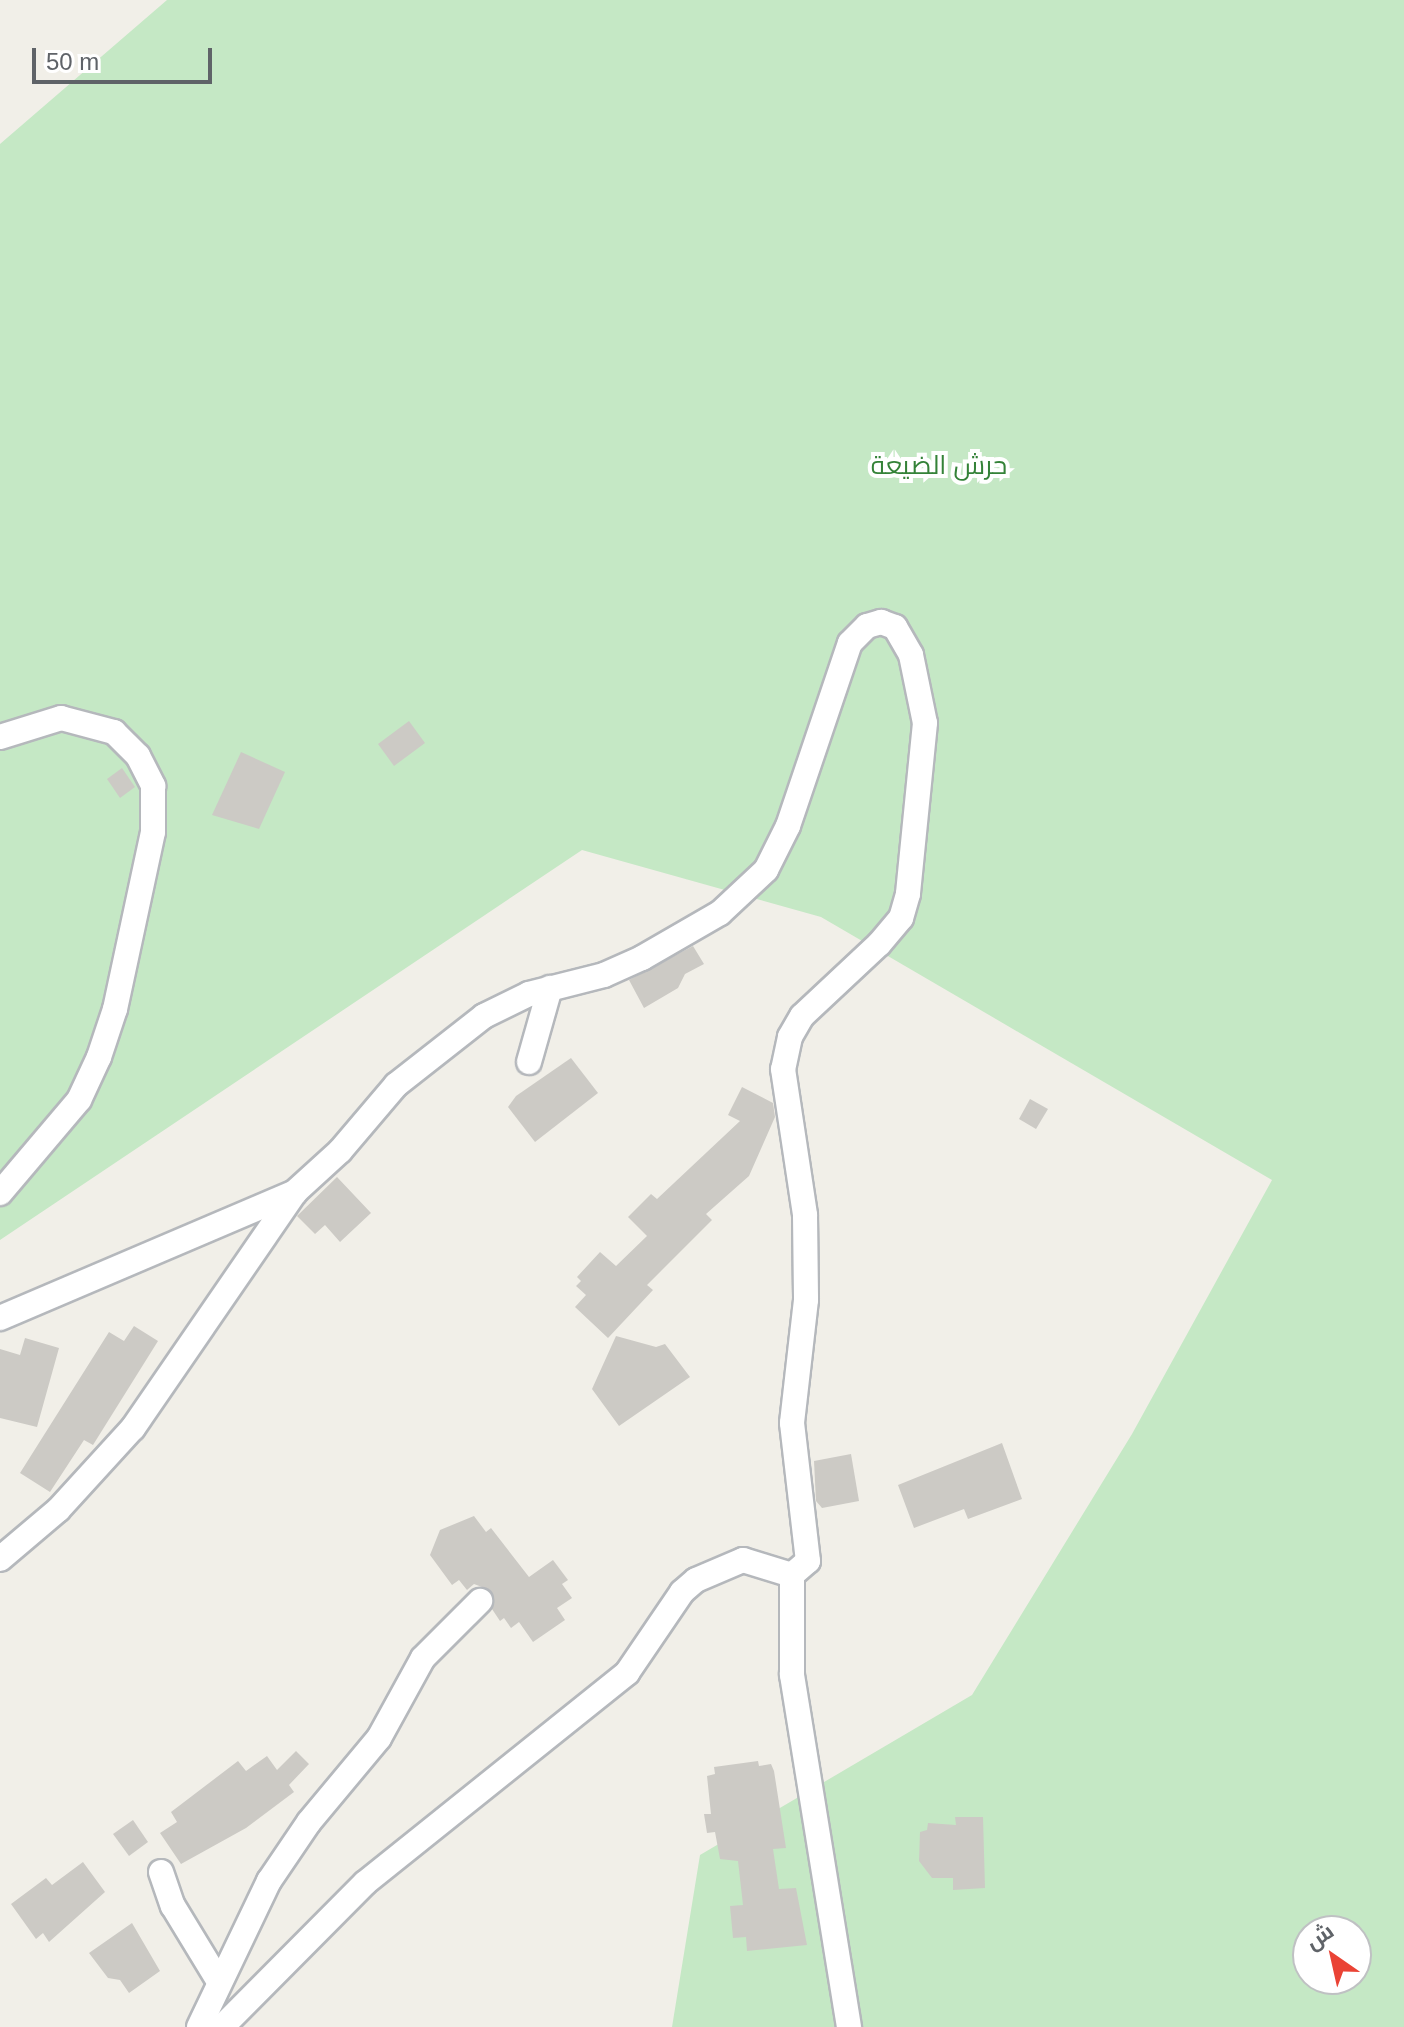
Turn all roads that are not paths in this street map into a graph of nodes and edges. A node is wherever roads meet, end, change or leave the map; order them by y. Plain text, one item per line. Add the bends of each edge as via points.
1 (0, 737) edge
2 (550, 988) junction
3 (529, 1062) dead end
4 (295, 1192) junction
5 (0, 1193) edge
6 (0, 1318) edge
7 (0, 1559) edge
8 (792, 1575) junction
9 (480, 1601) dead end
10 (161, 1872) dead end
11 (218, 1980) junction
12 (199, 2027) edge
13 (222, 2027) edge
14 (849, 2027) edge

1 - 5 street via 61,718 114,732 138,756 153,786 143,892 99,1057 79,1100
2 - 3 street
2 - 4 street via 484,1016 417,1068
2 - 8 street via 604,975 642,958 744,893 766,870 788,826 850,643 867,626 881,622 895,627 911,655 925,723 908,894 901,918 879,944 802,1016 790,1037 783,1069 805,1215 806,1300 792,1423 808,1561
4 - 6 street
4 - 7 street via 133,1428 58,1510
8 - 13 street via 743,1560 696,1580 682,1592 627,1673 365,1883
8 - 14 street via 796,1714 819,1824
9 - 11 street via 423,1658 379,1738 309,1822 269,1881
10 - 11 street via 173,1906
11 - 12 street

